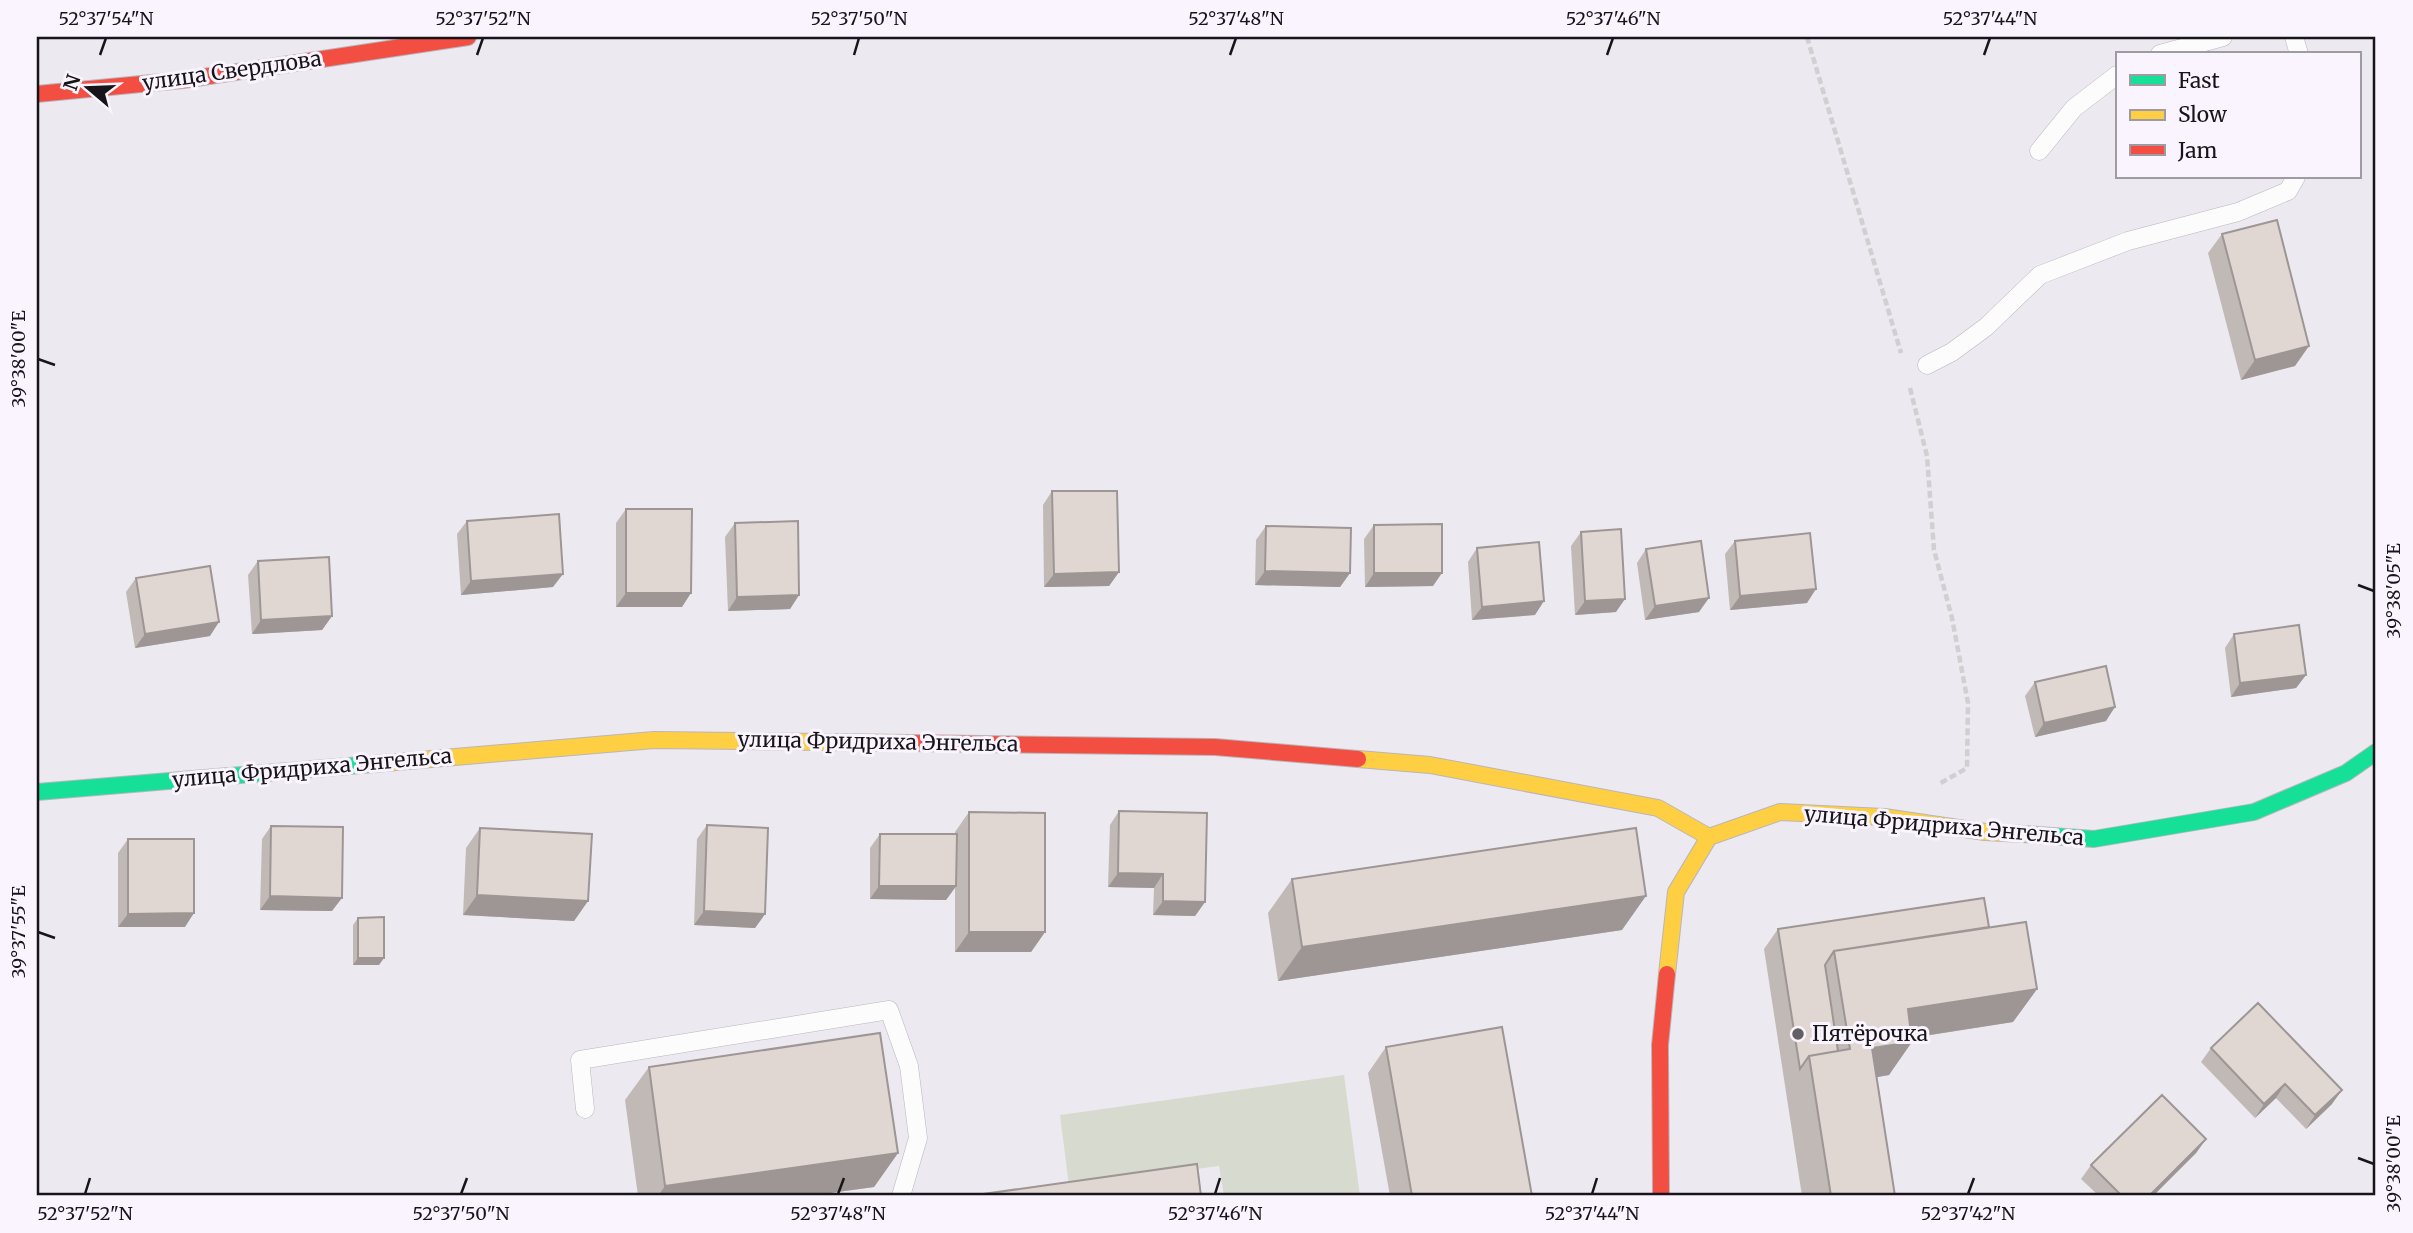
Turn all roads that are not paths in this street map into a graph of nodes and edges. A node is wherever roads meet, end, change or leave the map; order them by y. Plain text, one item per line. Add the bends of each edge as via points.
1 (468, 37) edge
2 (2223, 37) edge
3 (2167, 52) edge
4 (2116, 76) edge
5 (37, 94) edge
6 (2039, 151) dead end
7 (2295, 178) edge
8 (1927, 365) dead end
9 (2376, 752) edge
10 (37, 792) edge
11 (1709, 837) junction
12 (585, 1109) dead end
13 (901, 1196) edge
14 (1661, 1196) edge

1 - 5 street, улица Свердлова via 183,80
2 - 3 lane
4 - 6 lane via 2074,108
7 - 8 lane via 2288,191 2238,212 2128,241 2040,275 1986,327
9 - 11 street, улица Фридриха Энгельса via 2346,773 2254,812 2094,839 1986,832 1884,817 1780,812
10 - 11 street, улица Фридриха Энгельса via 654,740 1215,747 1430,765 1658,808
11 - 14 street via 1676,892 1660,1045
12 - 13 lane via 580,1060 889,1010 909,1066 918,1138

